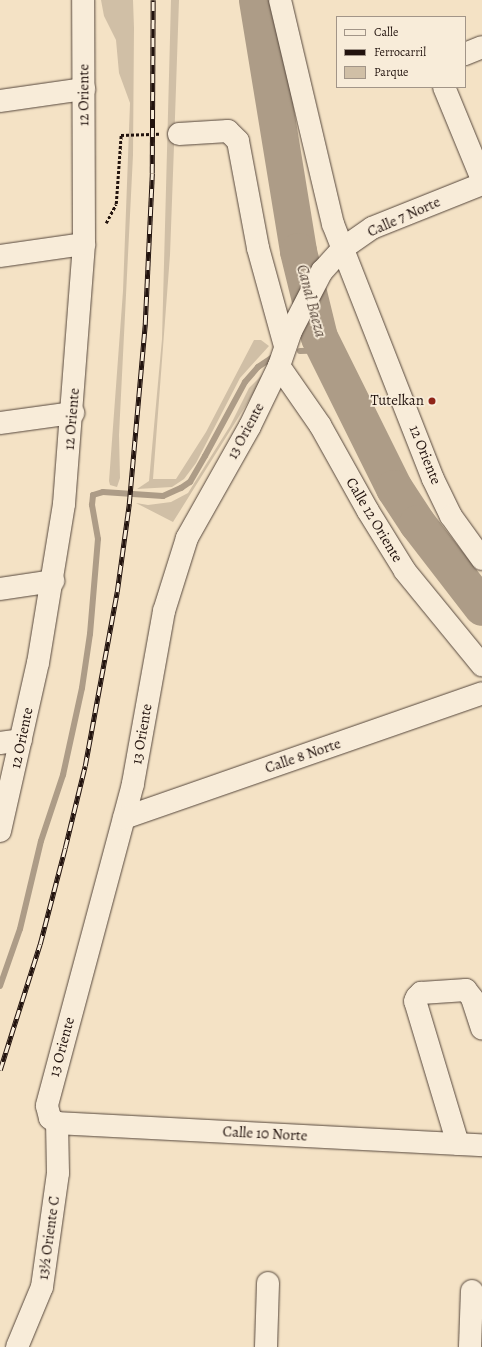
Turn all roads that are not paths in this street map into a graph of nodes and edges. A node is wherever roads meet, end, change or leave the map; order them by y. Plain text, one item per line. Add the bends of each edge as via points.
1 (83, 0) edge
2 (280, 0) edge
3 (482, 47) edge
4 (466, 54) edge
5 (444, 88) edge
6 (84, 89) junction
7 (0, 101) edge
8 (179, 134) road end
9 (482, 179) edge
10 (482, 184) edge
11 (84, 244) junction
12 (343, 248) junction
13 (0, 256) edge
14 (285, 348) junction
15 (73, 413) junction
16 (0, 423) edge
17 (482, 559) edge
18 (53, 581) junction
19 (0, 588) edge
20 (482, 665) edge
21 (482, 693) edge
22 (21, 740) junction
23 (0, 743) edge
24 (124, 818) junction
25 (0, 831) edge
26 (482, 1028) edge
27 (53, 1121) junction
28 (458, 1144) junction
29 (482, 1145) edge
30 (268, 1283) dead end
31 (472, 1291) dead end
32 (17, 1347) edge
33 (266, 1347) edge
34 (470, 1347) edge

1 - 6 street, 12 Oriente
2 - 12 street, 12 Oriente via 327,200
3 - 4 street
5 - 9 street
6 - 7 street
6 - 11 street, 12 Oriente
8 - 14 street via 228,131 238,142 258,248
10 - 12 street, Calle 7 Norte via 389,220
11 - 13 street
11 - 15 street, 12 Oriente
12 - 14 street, Calle 7 Norte via 316,280
12 - 17 street, 12 Oriente via 433,479 451,516
14 - 20 street, Calle 12 Oriente via 320,425 405,571
14 - 24 street, 13 Oriente via 250,426 186,538 177,562 164,611 133,784
15 - 16 street
15 - 18 street, 12 Oriente
18 - 19 street
18 - 22 street, 12 Oriente
21 - 24 street, Calle 8 Norte
22 - 23 street
22 - 25 street, 12 Oriente
24 - 27 street, 13 Oriente via 50,1092 47,1106
26 - 28 street via 472,998 466,990 421,993 414,1001
27 - 28 street, Calle 10 Norte
27 - 32 street, 13½ Oriente C via 58,1172 43,1280
28 - 29 street, Calle 10 Norte
30 - 33 street
31 - 34 street

